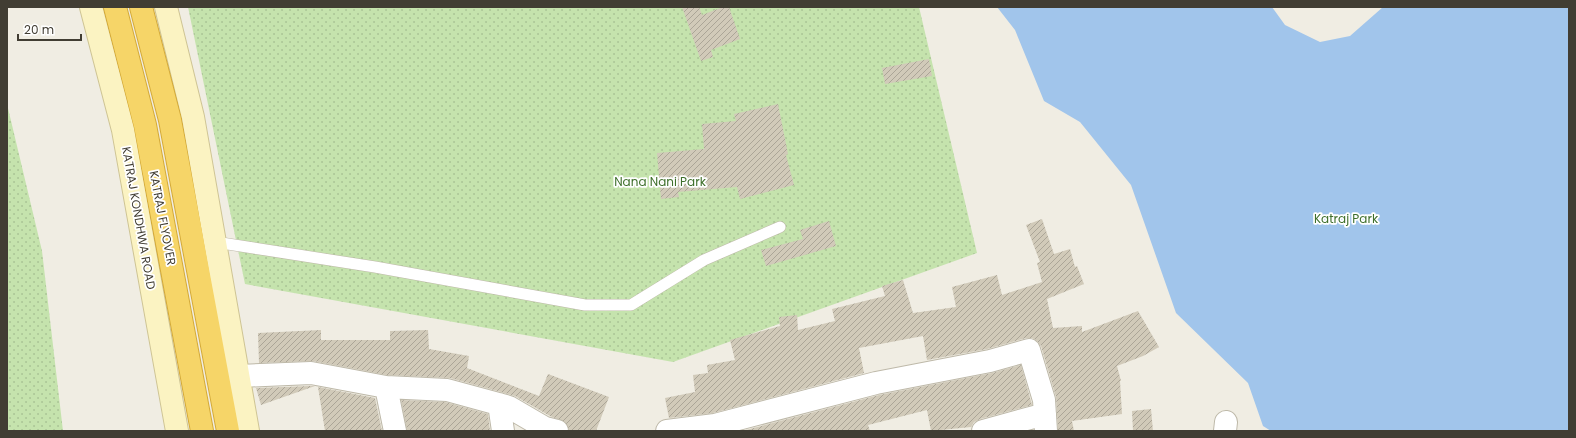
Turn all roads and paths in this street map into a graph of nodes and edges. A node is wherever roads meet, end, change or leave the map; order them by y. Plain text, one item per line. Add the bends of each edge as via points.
1 (91, 7) edge
2 (115, 7) edge
3 (141, 7) edge
4 (166, 7) edge
5 (780, 227) dead end
6 (215, 242) junction
7 (239, 376) junction
8 (386, 387) junction
9 (499, 404) junction
10 (1045, 423) edge
11 (177, 431) edge
12 (202, 431) edge
13 (228, 431) edge
14 (248, 431) edge
15 (394, 431) edge
16 (503, 431) edge
17 (557, 431) edge
18 (667, 431) edge
19 (983, 431) edge

1 - 11 street, KATRAJ KONDHWA ROAD via 123,130
2 - 12 highway, KATRAJ FLYOVER via 145,125
3 - 13 highway, KATRAJ FLYOVER via 170,120
4 - 6 street via 193,117
5 - 6 lane via 704,260 631,305 585,305 375,267
6 - 7 street
7 - 8 street via 312,373
7 - 14 street
8 - 9 street via 447,390
8 - 15 street
9 - 16 street
9 - 17 street via 545,428
10 - 18 street via 1044,400 1029,350 990,361 876,383 716,425
10 - 19 street

